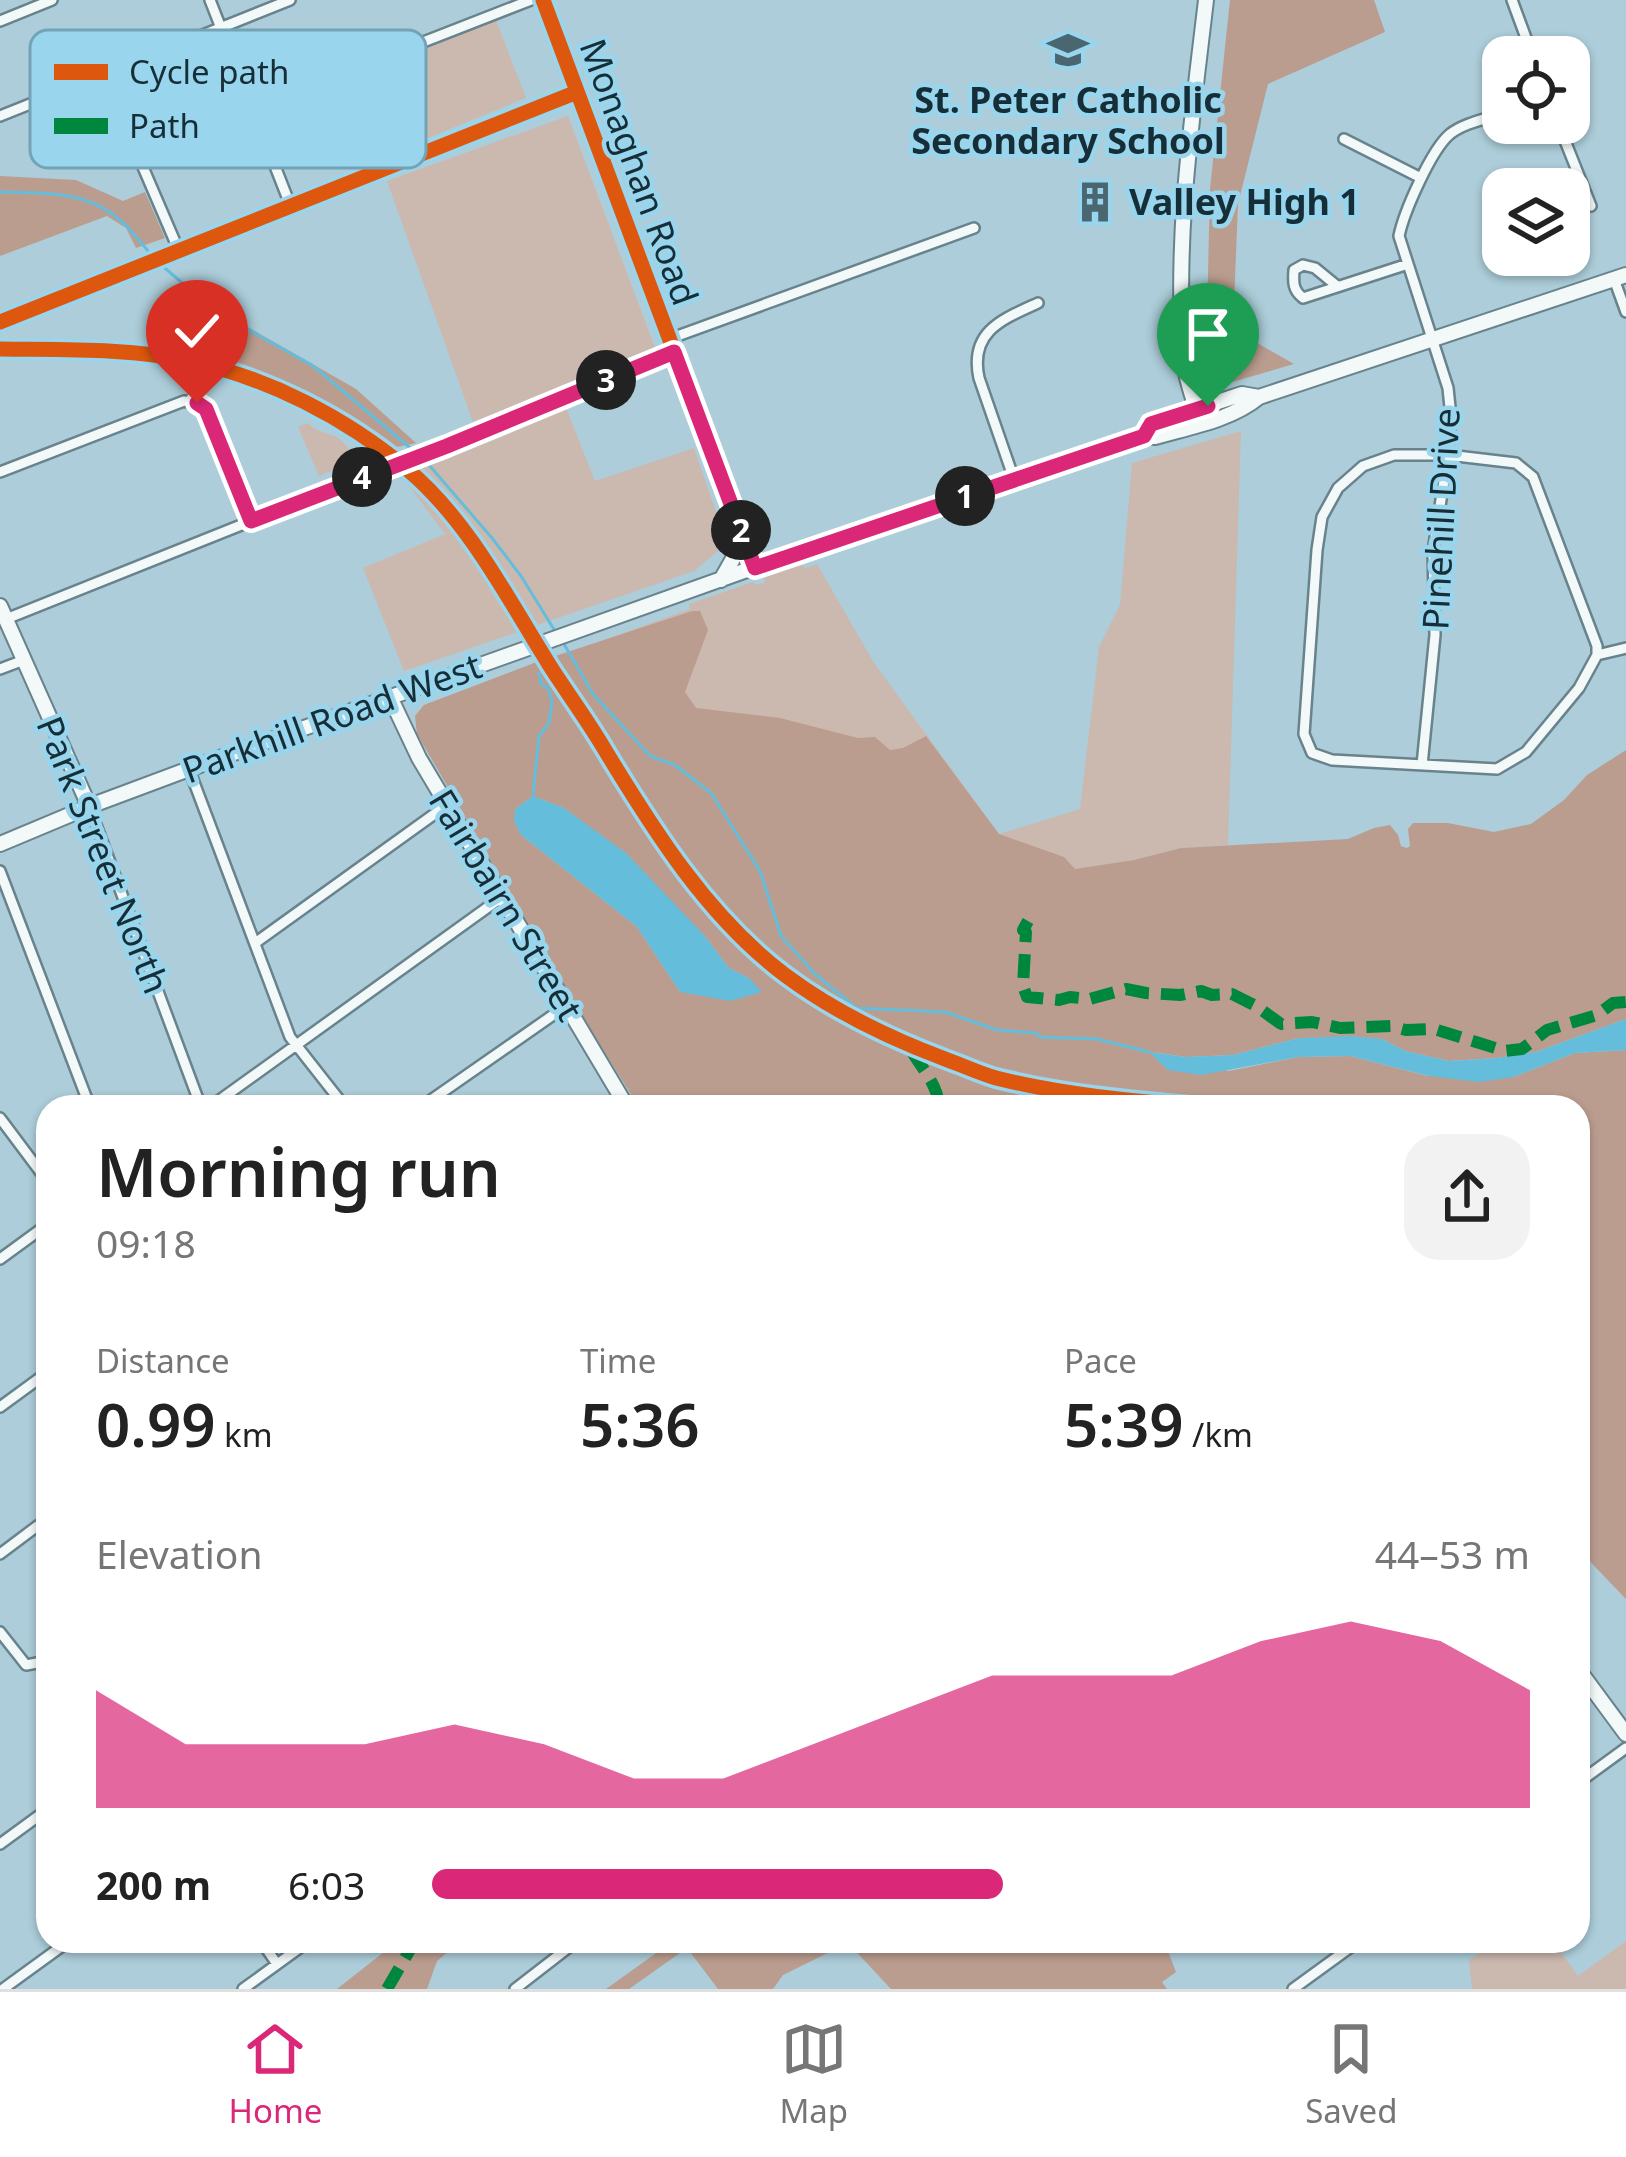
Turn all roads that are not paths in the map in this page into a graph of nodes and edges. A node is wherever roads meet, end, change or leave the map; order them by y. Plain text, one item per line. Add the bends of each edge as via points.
1 (52, 0) edge
2 (210, 0) edge
3 (290, 0) edge
4 (530, 0) edge
5 (543, 0) edge
6 (1206, 0) edge
7 (1512, 0) edge
8 (0, 21) edge
9 (221, 27) junction
10 (213, 30) edge
11 (222, 30) edge
12 (1525, 36) edge
13 (426, 41) edge
14 (577, 92) junction
15 (30, 104) edge
16 (0, 116) edge
17 (1482, 120) edge
18 (1344, 140) dead end
19 (1566, 144) edge
20 (426, 153) edge
21 (141, 168) edge
22 (276, 168) edge
23 (388, 168) edge
24 (1421, 178) junction
25 (1591, 206) dead end
26 (291, 207) junction
27 (974, 228) dead end
28 (175, 254) junction
29 (1408, 264) junction
30 (1620, 277) edge
31 (1337, 286) junction
32 (1038, 303) dead end
33 (1626, 313) edge
34 (0, 322) edge
35 (1433, 341) junction
36 (671, 346) junction
37 (1205, 415) junction
38 (1448, 455) junction
39 (0, 472) edge
40 (1015, 479) junction
41 (251, 521) junction
42 (738, 523) junction
43 (755, 568) junction
44 (722, 580) junction
45 (3, 612) edge
46 (1626, 648) edge
47 (1597, 656) junction
48 (24, 660) junction
49 (0, 669) edge
50 (391, 699) junction
51 (1422, 765) junction
52 (189, 769) junction
53 (89, 806) junction
54 (447, 806) junction
55 (0, 844) edge
56 (0, 871) edge
57 (502, 897) junction
58 (255, 943) junction
59 (566, 1006) junction
60 (298, 1045) junction
61 (85, 1095) edge
62 (201, 1095) edge
63 (224, 1095) edge
64 (336, 1095) edge
65 (439, 1095) edge
66 (620, 1095) edge
67 (0, 1118) edge
68 (36, 1166) edge
69 (36, 1234) edge
70 (0, 1259) edge
71 (36, 1381) edge
72 (0, 1407) edge
73 (36, 1527) edge
74 (0, 1553) edge
75 (0, 1632) edge
76 (36, 1663) edge
77 (1590, 1685) edge
78 (1626, 1734) edge
79 (1626, 1748) edge
80 (1590, 1774) edge
81 (36, 1818) edge
82 (0, 1844) edge
83 (52, 1953) edge
84 (270, 1953) edge
85 (293, 1953) edge
86 (562, 1953) edge
87 (1342, 1953) edge
88 (278, 1964) junction
89 (3, 1989) edge
90 (243, 1989) edge
91 (515, 1989) edge
92 (1293, 1989) edge

1 - 8 street
2 - 9 street
3 - 9 street
4 - 13 street
5 - 14 main road, Monaghan Road
6 - 37 main road via 1179,293 1184,362
7 - 12 street
9 - 10 street
9 - 11 street
14 - 20 main road
14 - 36 main road, Monaghan Road
15 - 16 street
17 - 24 street, Pinehill Drive via 1448,135
18 - 24 street
19 - 25 street
21 - 28 street
22 - 26 street
23 - 26 main road
24 - 29 street, Pinehill Drive via 1399,236
26 - 28 main road
27 - 36 street
28 - 34 main road
29 - 31 street
29 - 35 street, Pinehill Drive
30 - 33 street
30 - 35 main road, Parkhill Road West
31 - 31 street via 1315,268 1294,271 1303,298
32 - 40 street via 991,328 976,361
35 - 37 main road, Parkhill Road West
35 - 38 street, Pinehill Drive via 1448,388
36 - 41 street via 447,446
36 - 42 main road, Monaghan Road
37 - 40 main road, Parkhill Road West via 1151,424 1144,436
38 - 47 street via 1516,463 1534,477
38 - 51 street, Pinehill Drive via 1433,551 1436,635
38 - 51 street via 1394,455 1363,466 1322,517 1317,550 1304,734 1312,753
39 - 41 street via 156,410 197,403
40 - 43 main road, Parkhill Road West
41 - 45 street
42 - 43 main road, Monaghan Road
42 - 44 main road
43 - 44 main road, Parkhill Road West
44 - 50 main road, Parkhill Road West
45 - 48 main road, Park Street North
46 - 47 street
47 - 51 street via 1526,752 1497,769
48 - 49 street
48 - 53 main road, Park Street North
50 - 52 main road, Parkhill Road West
50 - 54 main road, Fairbairn Street
52 - 53 main road, Parkhill Road West
52 - 58 street
53 - 55 main road, Parkhill Road West
53 - 62 street, Park Street North
54 - 57 main road, Fairbairn Street
54 - 58 street
56 - 61 street
57 - 59 main road, Fairbairn Street
57 - 60 street
58 - 60 street
59 - 65 street
59 - 66 main road, Fairbairn Street
60 - 63 street
60 - 64 street
67 - 68 street
69 - 70 street
71 - 72 street
73 - 74 street
75 - 76 street via 26,1665
77 - 78 main road
79 - 80 street
81 - 82 street
83 - 89 street
84 - 88 street
85 - 88 street
86 - 91 street
87 - 92 street
88 - 90 street

